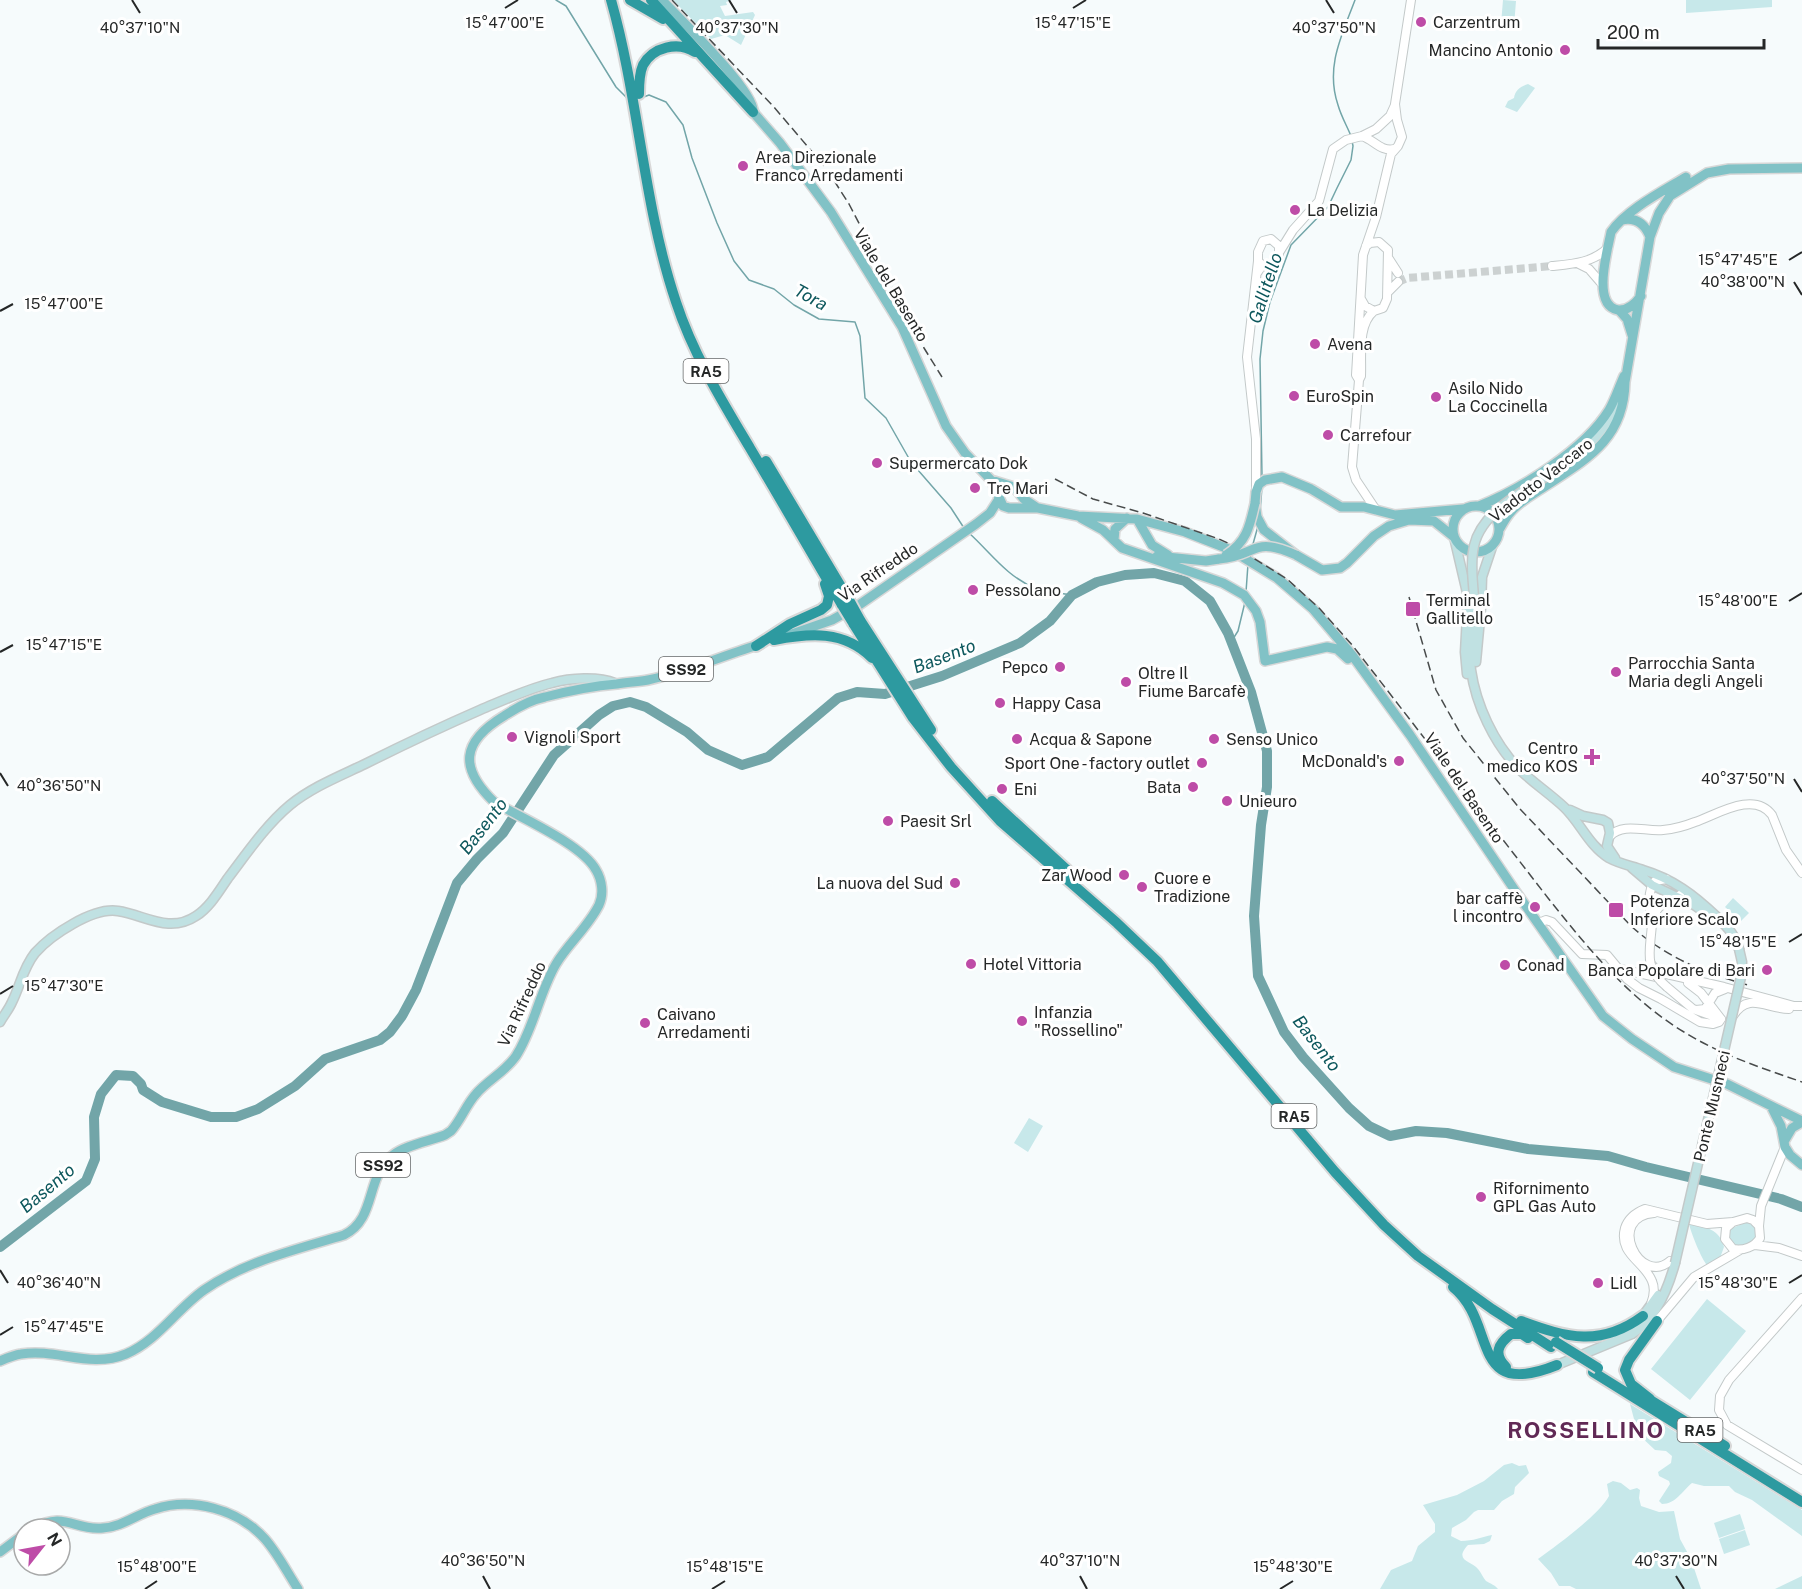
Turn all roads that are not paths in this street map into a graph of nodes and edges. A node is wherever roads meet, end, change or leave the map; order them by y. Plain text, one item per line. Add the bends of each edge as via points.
1 (630, 0) edge
2 (651, 0) edge
3 (662, 0) edge
4 (1411, 0) edge
5 (615, 1) edge
6 (681, 35) junction
7 (700, 56) junction
8 (633, 81) junction
9 (639, 94) junction
10 (1395, 104) junction
11 (753, 112) junction
12 (1384, 122) junction
13 (1399, 127) junction
14 (1376, 129) junction
15 (1362, 136) junction
16 (1378, 145) junction
17 (1395, 149) junction
18 (1802, 162) edge
19 (1802, 168) edge
20 (1385, 175) junction
21 (1376, 217) junction
22 (1622, 220) junction
23 (1293, 230) junction
24 (1650, 237) junction
25 (1273, 240) junction
26 (1383, 244) junction
27 (1366, 246) junction
28 (1608, 248) junction
29 (1280, 250) junction
30 (1389, 259) junction
31 (1261, 263) junction
32 (1579, 264) junction
33 (1552, 266) tunnel mouth
34 (1398, 273) dead end
35 (1398, 282) tunnel mouth
36 (1602, 284) junction
37 (1388, 292) junction
38 (1641, 296) junction
39 (1361, 299) junction
40 (1619, 310) junction
41 (1374, 311) junction
42 (1633, 338) junction
43 (1629, 362) junction
44 (1359, 380) junction
45 (1625, 382) junction
46 (991, 480) junction
47 (1008, 486) junction
48 (1256, 492) junction
49 (1020, 494) junction
50 (999, 497) junction
51 (1255, 503) junction
52 (783, 504) junction
53 (1479, 506) junction
54 (1010, 507) junction
55 (1038, 508) junction
56 (1463, 509) junction
57 (1376, 510) junction
58 (990, 513) junction
59 (1078, 516) junction
60 (1127, 518) junction
61 (1137, 519) junction
62 (1498, 530) junction
63 (1454, 537) junction
64 (1114, 540) junction
65 (1493, 544) junction
66 (1145, 555) junction
67 (1296, 555) junction
68 (1173, 557) junction
69 (1219, 559) junction
70 (857, 621) junction
71 (1332, 631) junction
72 (774, 640) junction
73 (756, 646) junction
74 (1332, 647) junction
75 (885, 667) junction
76 (1364, 672) junction
77 (615, 684) junction
78 (1475, 690) junction
79 (1478, 699) junction
80 (1563, 806) junction
81 (1601, 819) junction
82 (1630, 829) junction
83 (1609, 837) junction
84 (1589, 838) junction
85 (1055, 864) junction
86 (1624, 864) junction
87 (1802, 873) edge
88 (1668, 879) junction
89 (1678, 884) junction
90 (1652, 885) junction
91 (1677, 898) junction
92 (1539, 923) junction
93 (1652, 924) junction
94 (1737, 950) junction
95 (1650, 957) junction
96 (1618, 968) junction
97 (1648, 975) junction
98 (1688, 983) junction
99 (1719, 986) junction
100 (1729, 989) junction
101 (1648, 992) junction
102 (1703, 996) junction
103 (1712, 1003) junction
104 (1801, 1007) edge
105 (1697, 1010) junction
106 (1732, 1018) junction
107 (1721, 1019) junction
108 (0, 1022) edge
109 (1770, 1104) junction
110 (1802, 1121) edge
111 (1785, 1144) junction
112 (1800, 1163) edge
113 (1776, 1168) junction
114 (1761, 1206) junction
115 (1659, 1213) junction
116 (1747, 1218) junction
117 (1732, 1222) junction
118 (1707, 1224) junction
119 (1760, 1229) junction
120 (1725, 1239) junction
121 (1755, 1245) junction
122 (1779, 1248) junction
123 (1740, 1250) junction
124 (1802, 1256) edge
125 (1673, 1262) junction
126 (1720, 1262) junction
127 (1430, 1265) junction
128 (1802, 1298) edge
129 (1650, 1316) junction
130 (1521, 1320) junction
131 (1539, 1340) junction
132 (1553, 1344) junction
133 (0, 1362) edge
134 (1557, 1365) joint
135 (1595, 1370) junction
136 (1512, 1374) junction
137 (1650, 1399) junction
138 (1802, 1470) edge
139 (1802, 1494) edge
140 (1802, 1502) edge
141 (72, 1521) edge
142 (298, 1589) edge

1 - 6 highway
2 - 6 highway
3 - 11 main road, Viale del Basento via 734,77 751,100
4 - 10 street
5 - 8 highway, RA5
6 - 7 highway
7 - 9 highway via 676,46 654,53 640,73
7 - 11 highway
8 - 9 highway, RA5
8 - 52 highway, RA5 via 661,248 676,303 697,355
9 - 70 highway, RA5, bridge via 668,248 693,331 723,391
10 - 12 street
10 - 13 street
11 - 46 main road, Viale del Basento via 831,212 902,327 946,426
12 - 13 street
12 - 14 street
13 - 17 street via 1402,137
14 - 15 street
14 - 16 street
15 - 16 street
15 - 23 street via 1346,140 1333,150 1319,201
16 - 17 street
16 - 20 street
17 - 20 street
18 - 22 main road via 1706,167
19 - 24 main road via 1707,173 1670,196
20 - 21 street
21 - 26 street
21 - 27 street
22 - 24 main road via 1639,221
22 - 28 main road via 1611,232
23 - 25 street
23 - 29 street
24 - 38 main road
25 - 29 street
25 - 31 street via 1260,244
26 - 27 street via 1375,241
26 - 30 street
27 - 39 street
28 - 32 street via 1598,257
28 - 36 main road
29 - 31 street via 1275,263 1268,267
30 - 34 street
30 - 37 street
31 - 48 street via 1256,274 1247,357
32 - 33 street
32 - 36 street
35 - 37 street
36 - 40 main road via 1606,302
37 - 41 street via 1386,305
38 - 40 main road via 1630,307
38 - 42 main road
39 - 41 street
39 - 44 street via 1356,375
40 - 42 main road via 1627,319
41 - 44 street via 1366,320
42 - 43 main road
43 - 45 main road
43 - 53 main road via 1610,409 1579,445 1503,496
44 - 57 street via 1352,467
45 - 62 main road via 1622,412 1604,443 1589,458 1519,504
45 - 78 main road, Viadotto Vaccaro, bridge via 1614,413 1599,435 1578,455 1498,509 1477,536 1473,552 1471,661
46 - 47 main road
46 - 50 main road
47 - 49 main road
47 - 50 main road
48 - 51 main road
48 - 57 main road via 1259,484 1282,477 1341,507
49 - 54 main road via 1019,502
49 - 55 main road
50 - 54 main road via 1000,503
50 - 58 main road, SS92
51 - 67 main road, bridge via 1263,530
51 - 69 main road, bridge via 1246,537
52 - 70 highway, RA5, bridge
52 - 73 highway via 828,589 828,602 817,613 790,624
53 - 56 main road
53 - 62 main road via 1495,517
54 - 55 main road, Viale del Basento
54 - 58 main road, SS92
55 - 59 main road, Viale del Basento
56 - 57 main road via 1389,515
56 - 63 main road via 1453,522
58 - 72 main road, Via Rifreddo / SS92 via 859,605
59 - 60 main road, Viale del Basento
59 - 64 main road, Viale del Basento
60 - 61 main road, Viale del Basento
60 - 64 main road via 1115,528
61 - 68 main road via 1152,545
61 - 71 main road, Viale del Basento, bridge via 1231,550 1299,597
62 - 65 main road
63 - 65 main road via 1472,552
63 - 67 main road via 1434,521 1410,520 1389,526 1347,563 1330,570 1322,570
63 - 79 main road via 1468,597 1465,661
64 - 66 main road, Viale del Basento via 1122,548
65 - 78 main road via 1482,577
66 - 68 main road
66 - 74 main road, Viale del Basento via 1223,583 1244,595 1260,622 1265,661
67 - 69 main road, bridge via 1264,545
68 - 69 main road
70 - 75 highway, RA5
71 - 74 main road via 1336,639
71 - 76 main road, Viale del Basento
72 - 73 main road, SS92
72 - 75 highway via 810,634 833,637 862,650
73 - 77 main road, Via Rifreddo / SS92 via 651,680
74 - 76 main road
75 - 85 highway, RA5 via 951,766
76 - 92 main road, Viale del Basento
77 - 108 main road via 576,680 536,688 442,727 312,790 274,821 213,899 189,920 148,921 111,910 85,919 51,939 29,963
77 - 133 main road, Via Rifreddo / SS92 via 535,700 507,714 474,740 471,768 494,802 579,851 590,862 602,890 599,904 556,964 523,1045 510,1064 475,1095 450,1131 403,1149 386,1161 375,1179 365,1215 356,1227 344,1235 248,1264 222,1278 190,1300 144,1343 125,1354 84,1360 25,1353
78 - 79 main road
79 - 80 main road via 1495,737 1512,762
80 - 81 main road
80 - 84 main road
81 - 82 street
81 - 83 main road via 1610,826
81 - 84 main road via 1588,824
82 - 83 street via 1617,830
82 - 87 street via 1672,829 1735,806 1759,806 1769,810 1786,850
83 - 84 main road via 1600,843
83 - 86 main road via 1608,849
84 - 86 main road via 1606,856
85 - 127 highway, RA5 via 1157,961 1335,1172 1384,1226
85 - 130 highway, RA5 via 1106,905 1176,975 1385,1219 1467,1286
86 - 88 main road
86 - 90 main road
88 - 89 main road
88 - 90 street
89 - 91 street via 1681,891
89 - 94 main road via 1730,930
90 - 91 main road
90 - 93 street
91 - 93 street via 1657,908
91 - 94 main road via 1712,918
92 - 96 street via 1550,921 1582,954 1605,954
92 - 109 main road, Viale del Basento via 1594,1004 1617,1027 1674,1067 1727,1084
93 - 95 street, bridge
94 - 106 main road, Ponte Musmeci, bridge via 1742,962 1741,977
94 - 125 main road, Ponte Musmeci via 1736,977
95 - 99 street, bridge via 1660,973
95 - 105 street, bridge via 1654,974
96 - 97 street
96 - 101 street
97 - 98 street
97 - 101 street via 1642,982
98 - 99 street
98 - 102 street
99 - 100 street
100 - 103 street via 1719,990
100 - 104 street
101 - 107 street via 1700,1022 1713,1024
102 - 103 street
102 - 105 street via 1704,1004
103 - 105 street
103 - 107 street
104 - 106 street via 1786,1009 1749,1002
105 - 107 street
106 - 125 main road, Ponte Musmeci, bridge
109 - 110 main road, Viale del Basento
109 - 111 main road
110 - 111 main road via 1792,1128
111 - 112 main road
111 - 113 street
112 - 113 street via 1790,1161
113 - 114 street
114 - 116 street
114 - 119 street
115 - 118 street
115 - 125 street via 1639,1218 1631,1227 1630,1243 1636,1254 1652,1266
115 - 129 street via 1640,1211 1624,1232 1627,1250 1652,1281
116 - 117 street
116 - 119 street
117 - 118 street
117 - 120 street via 1726,1228
118 - 120 street
119 - 121 street
119 - 122 street
120 - 123 street via 1733,1249
120 - 126 street via 1726,1252
121 - 122 street
121 - 123 street
122 - 124 street
123 - 126 street
125 - 129 main road via 1665,1292
126 - 129 street via 1694,1277
127 - 131 highway, RA5
127 - 136 highway, RA5 via 1468,1305 1491,1358 1501,1370
128 - 138 street via 1729,1380 1720,1396 1719,1410 1727,1425
129 - 130 highway, RA5 via 1622,1330 1590,1337 1558,1333
129 - 134 main road via 1615,1341
129 - 137 highway, RA5 via 1625,1370 1629,1381
130 - 132 highway, RA5
131 - 132 highway, RA5
131 - 136 highway, RA5 via 1511,1334 1499,1345 1498,1354
132 - 135 highway, RA5, bridge
134 - 136 highway via 1525,1375
135 - 137 highway, RA5
135 - 140 highway, RA5
137 - 139 highway, RA5
141 - 142 main road via 102,1528 165,1506 205,1506 234,1517 263,1537

